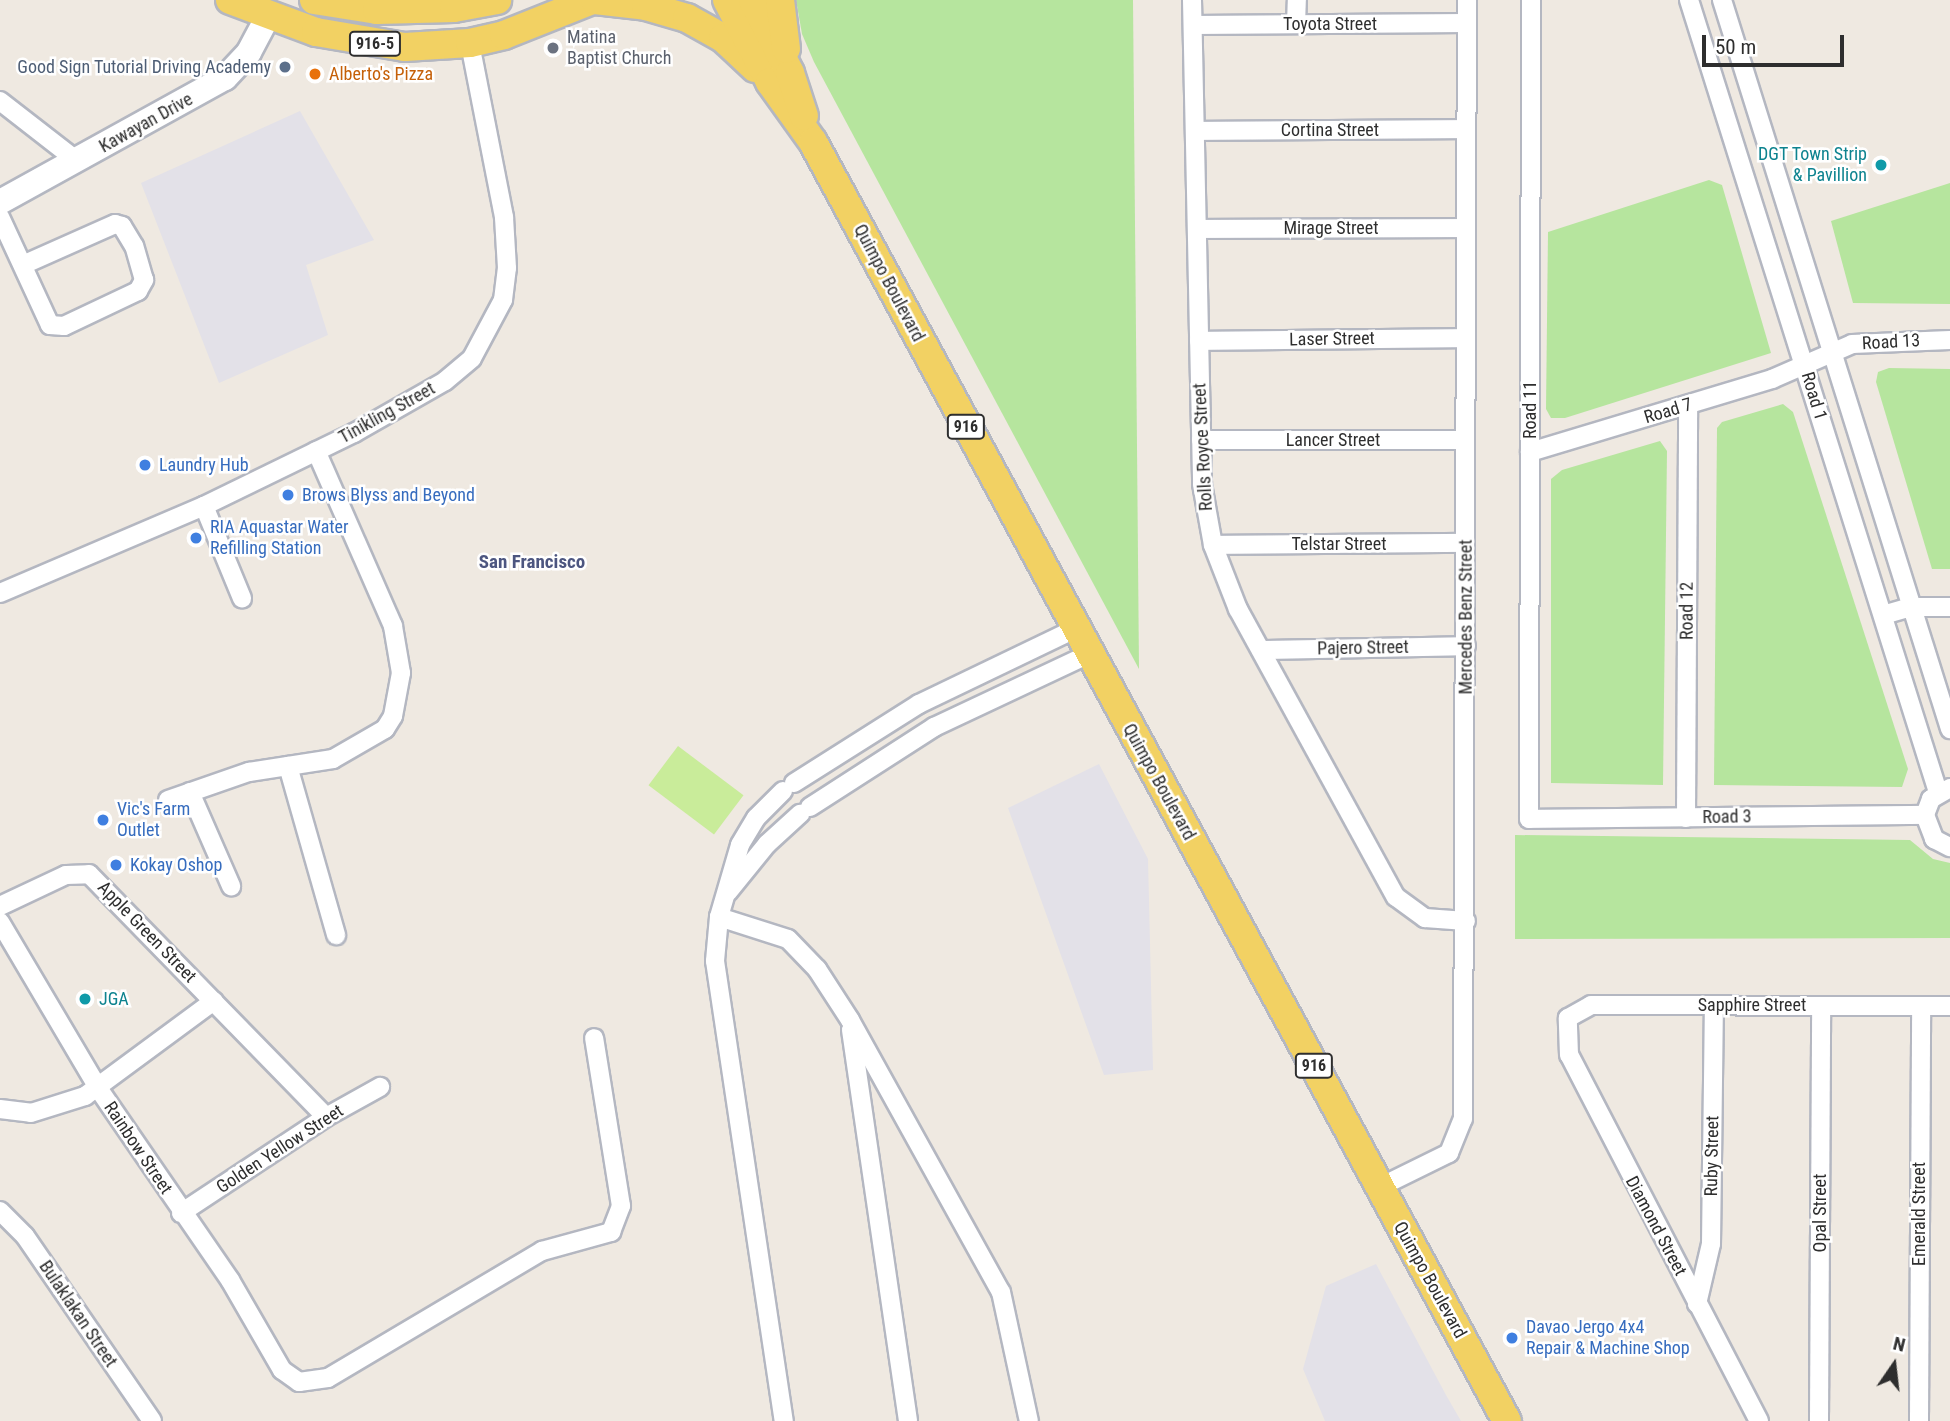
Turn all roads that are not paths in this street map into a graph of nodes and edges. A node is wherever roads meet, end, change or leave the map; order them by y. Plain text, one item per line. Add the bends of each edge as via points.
1 (230, 0) edge
2 (314, 0) edge
3 (497, 0) edge
4 (593, 0) edge
5 (727, 0) edge
6 (753, 0) edge
7 (780, 0) edge
8 (1192, 0) edge
9 (1297, 0) edge
10 (1467, 0) edge
11 (1531, 0) edge
12 (1689, 0) edge
13 (1721, 0) edge
14 (268, 17) junction
15 (1467, 23) junction
16 (1193, 24) junction
17 (1296, 24) junction
18 (470, 43) junction
19 (780, 78) junction
20 (0, 101) edge
21 (1466, 129) junction
22 (1195, 131) junction
23 (77, 161) junction
24 (0, 202) edge
25 (0, 217) edge
26 (1466, 228) junction
27 (1196, 229) junction
28 (1799, 243) junction
29 (1769, 252) junction
30 (23, 265) junction
31 (1466, 338) junction
32 (1950, 340) edge
33 (1199, 341) junction
34 (1833, 352) junction
35 (1805, 365) junction
36 (1688, 405) junction
37 (1200, 440) junction
38 (1465, 440) junction
39 (316, 450) junction
40 (1530, 452) junction
41 (204, 506) junction
42 (1465, 543) junction
43 (1213, 545) junction
44 (0, 593) edge
45 (242, 598) dead end
46 (1912, 607) junction
47 (1950, 607) edge
48 (1883, 615) junction
49 (1075, 629) junction
50 (1466, 646) junction
51 (1261, 650) junction
52 (1089, 654) junction
53 (1950, 729) edge
54 (288, 766) junction
55 (818, 766) junction
56 (834, 789) junction
57 (1944, 790) edge
58 (190, 792) junction
59 (168, 800) dead end
60 (1925, 815) junction
61 (1686, 818) junction
62 (1530, 819) joint
63 (1950, 847) edge
64 (231, 886) dead end
65 (724, 898) junction
66 (0, 906) edge
67 (719, 917) junction
68 (1465, 921) junction
69 (0, 922) edge
70 (336, 935) dead end
71 (214, 1000) junction
72 (1714, 1005) junction
73 (1821, 1006) junction
74 (1921, 1006) junction
75 (1950, 1006) edge
76 (850, 1020) junction
77 (1565, 1027) joint
78 (594, 1038) dead end
79 (380, 1087) dead end
80 (98, 1088) junction
81 (0, 1109) edge
82 (326, 1117) junction
83 (1380, 1187) junction
84 (0, 1211) edge
85 (181, 1213) junction
86 (1697, 1304) junction
87 (152, 1421) edge
88 (783, 1421) edge
89 (908, 1421) edge
90 (1029, 1421) edge
91 (1507, 1421) edge
92 (1759, 1421) edge
93 (1819, 1421) edge
94 (1919, 1421) edge

1 - 14 main road, 916-5
2 - 3 main road, 916-5 via 377,10 454,8
4 - 18 main road, 916-5
4 - 19 main road via 646,6 700,24
5 - 19 main road, Quimpo Boulevard / 916
6 - 19 main road, Quimpo Boulevard / 916
7 - 19 main road
8 - 16 street, Rolls Royce Street
9 - 17 street
10 - 15 street, Mercedes Benz Street
11 - 40 street, Road 11
12 - 29 street, Road 1
13 - 28 street, Road 1
14 - 18 main road, 916-5 via 360,42 404,47
14 - 23 street, Kawayan Drive via 249,52 225,78
15 - 17 street, Toyota Street
15 - 21 street, Mercedes Benz Street
16 - 17 street, Toyota Street
16 - 22 street, Rolls Royce Street
18 - 39 street, Tinikling Street via 504,217 507,268 503,300 472,358 445,381
19 - 49 main road, Quimpo Boulevard / 916
20 - 23 street
21 - 22 street, Cortina Street
21 - 26 street, Mercedes Benz Street
22 - 27 street, Rolls Royce Street
23 - 24 street, Kawayan Drive
25 - 30 street
26 - 27 street, Mirage Street
26 - 31 street, Mercedes Benz Street
27 - 33 street, Rolls Royce Street
28 - 29 street
28 - 34 street, Road 1
29 - 35 street, Road 1
30 - 30 street via 115,224 122,226 134,246 144,280 138,291 56,327 45,320
31 - 33 street, Laser Street
31 - 38 street, Mercedes Benz Street
32 - 34 street, Road 13 via 1870,341
33 - 37 street, Rolls Royce Street
34 - 35 street, Road 13
34 - 46 street, Road 1
35 - 36 street, Road 7
35 - 48 street, Road 1
36 - 40 street, Road 7
36 - 61 street, Road 12
37 - 38 street, Lancer Street
37 - 43 street, Rolls Royce Street
38 - 42 street, Mercedes Benz Street
39 - 41 street, Tinikling Street
39 - 54 street via 393,626 401,673 398,700 385,729 333,759
40 - 62 street, Road 11
41 - 44 street, Tinikling Street
41 - 45 street
42 - 43 street, Telstar Street
42 - 50 street, Mercedes Benz Street
43 - 51 street, Rolls Royce Street
46 - 47 street
46 - 48 street
46 - 53 street, Road 1
48 - 57 street, Road 1
49 - 52 main road, Quimpo Boulevard / 916
49 - 55 street via 964,680
50 - 51 street, Pajero Street
50 - 68 street, Mercedes Benz Street
51 - 68 street, Rolls Royce Street via 1396,897 1425,918
52 - 56 street via 934,727
52 - 83 main road, Quimpo Boulevard / 916
54 - 58 street via 249,772
54 - 70 street
55 - 56 street
55 - 65 street via 788,787 747,831
56 - 65 street via 767,844
57 - 60 street
58 - 59 street
58 - 64 street
60 - 61 street, Road 3
60 - 63 street via 1934,839
61 - 62 street, Road 3
65 - 67 street
66 - 71 street, Apple Green Street via 66,875 89,874
67 - 76 street via 788,939 817,968
67 - 88 street via 715,961
68 - 83 street, Mercedes Benz Street via 1461,1131 1449,1153
69 - 80 street, Rainbow Street
71 - 80 street
71 - 82 street, Apple Green Street
72 - 73 street, Sapphire Street
72 - 77 street, Sapphire Street via 1591,1005 1577,1009
72 - 86 street, Ruby Street via 1711,1244
73 - 74 street, Sapphire Street
73 - 93 street, Opal Street
74 - 75 street, Sapphire Street
74 - 94 street, Emerald Street
76 - 89 street
76 - 90 street via 1002,1292
77 - 86 street, Diamond Street via 1569,1055
78 - 85 street, Rainbow Street via 621,1206 611,1232 542,1251 328,1378 299,1382 282,1370 230,1280
79 - 82 street, Golden Yellow Street
80 - 81 street via 31,1113
80 - 85 street, Rainbow Street
82 - 85 street, Golden Yellow Street
83 - 91 main road, Quimpo Boulevard / 916
84 - 87 street, Bulaklakan Street via 25,1236
86 - 92 street, Diamond Street

